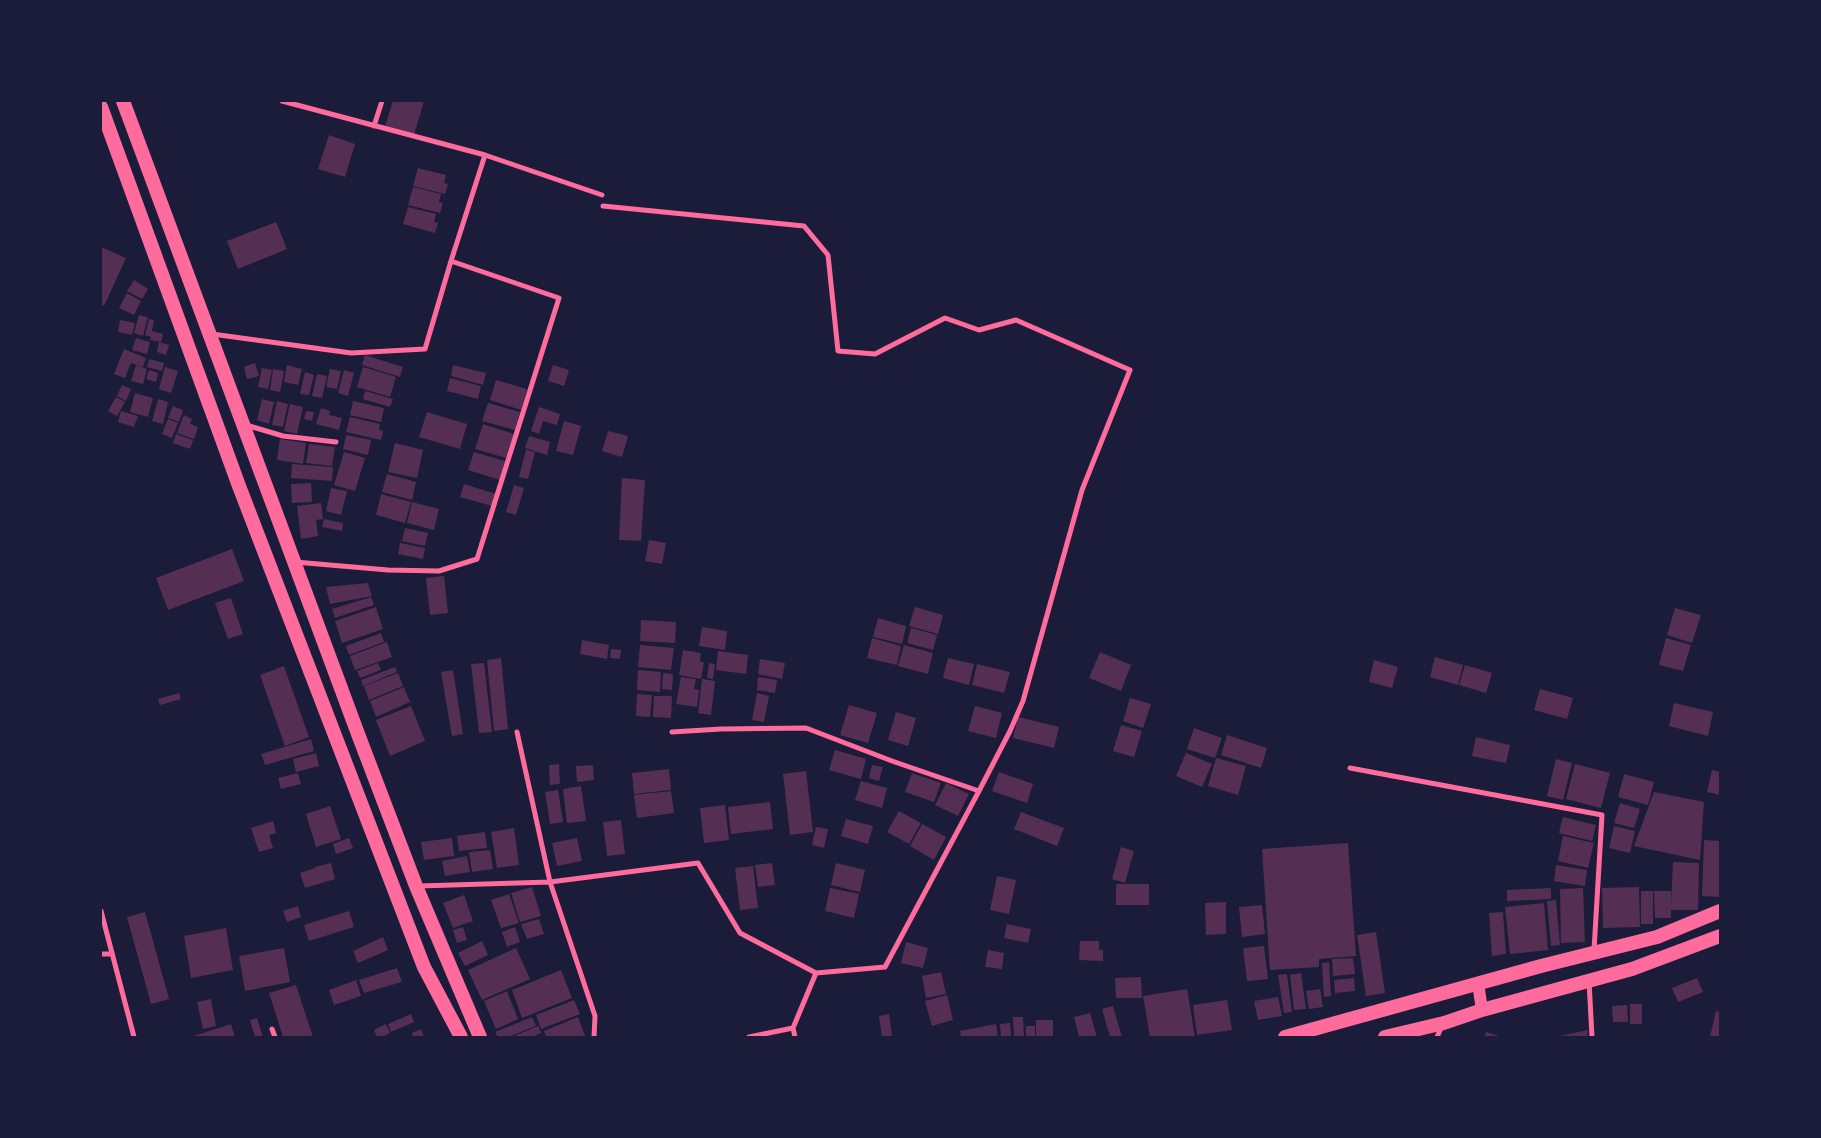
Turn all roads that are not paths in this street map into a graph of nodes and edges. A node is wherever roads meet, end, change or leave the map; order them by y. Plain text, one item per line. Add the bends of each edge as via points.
1 (123, 101) edge
2 (282, 101) edge
3 (382, 101) edge
4 (101, 107) edge
5 (374, 126) junction
6 (485, 155) junction
7 (602, 196) dead end
8 (603, 206) dead end
9 (451, 261) junction
10 (208, 333) junction
11 (222, 370) junction
12 (201, 379) junction
13 (242, 423) junction
14 (336, 442) dead end
15 (295, 562) junction
16 (517, 732) dead end
17 (672, 732) dead end
18 (1350, 768) dead end
19 (979, 791) junction
20 (550, 882) junction
21 (416, 886) junction
22 (101, 911) edge
23 (1720, 911) edge
24 (1720, 936) edge
25 (1594, 953) junction
26 (101, 954) edge
27 (112, 954) junction
28 (816, 973) junction
29 (1589, 981) junction
30 (1478, 983) junction
31 (1482, 1010) junction
32 (1444, 1023) junction
33 (793, 1028) junction
34 (272, 1029) dead end
35 (134, 1037) edge
36 (275, 1037) edge
37 (461, 1037) edge
38 (480, 1037) edge
39 (594, 1037) edge
40 (749, 1037) edge
41 (795, 1037) edge
42 (1285, 1037) edge
43 (1385, 1037) edge
44 (1437, 1037) edge
45 (1592, 1037) edge

1 - 10 highway
2 - 5 street
3 - 5 street
4 - 12 highway
5 - 6 street
6 - 7 street
6 - 9 street
8 - 19 street via 804,226 828,255 838,351 875,354 944,318 980,330 1016,320 1130,370 1082,490 1024,701
9 - 10 street via 426,349 351,353
9 - 15 street via 559,298 477,559 439,571
10 - 11 highway
11 - 12 highway
11 - 13 highway
12 - 37 highway via 424,967
13 - 14 street via 284,436
13 - 15 highway
15 - 21 highway
16 - 20 street
17 - 19 street via 806,728
18 - 25 street via 1602,815
19 - 28 street via 885,967
20 - 21 street
20 - 28 street via 698,863 740,933
20 - 39 street via 595,1016
21 - 38 highway
22 - 27 street
23 - 25 highway via 1656,937
24 - 29 highway via 1632,969
25 - 30 highway
26 - 27 street
27 - 35 street
28 - 33 street
29 - 31 highway
29 - 45 street
30 - 31 main road
30 - 42 highway
31 - 32 highway
32 - 43 highway
32 - 44 street
33 - 40 street
33 - 41 street
34 - 36 street

